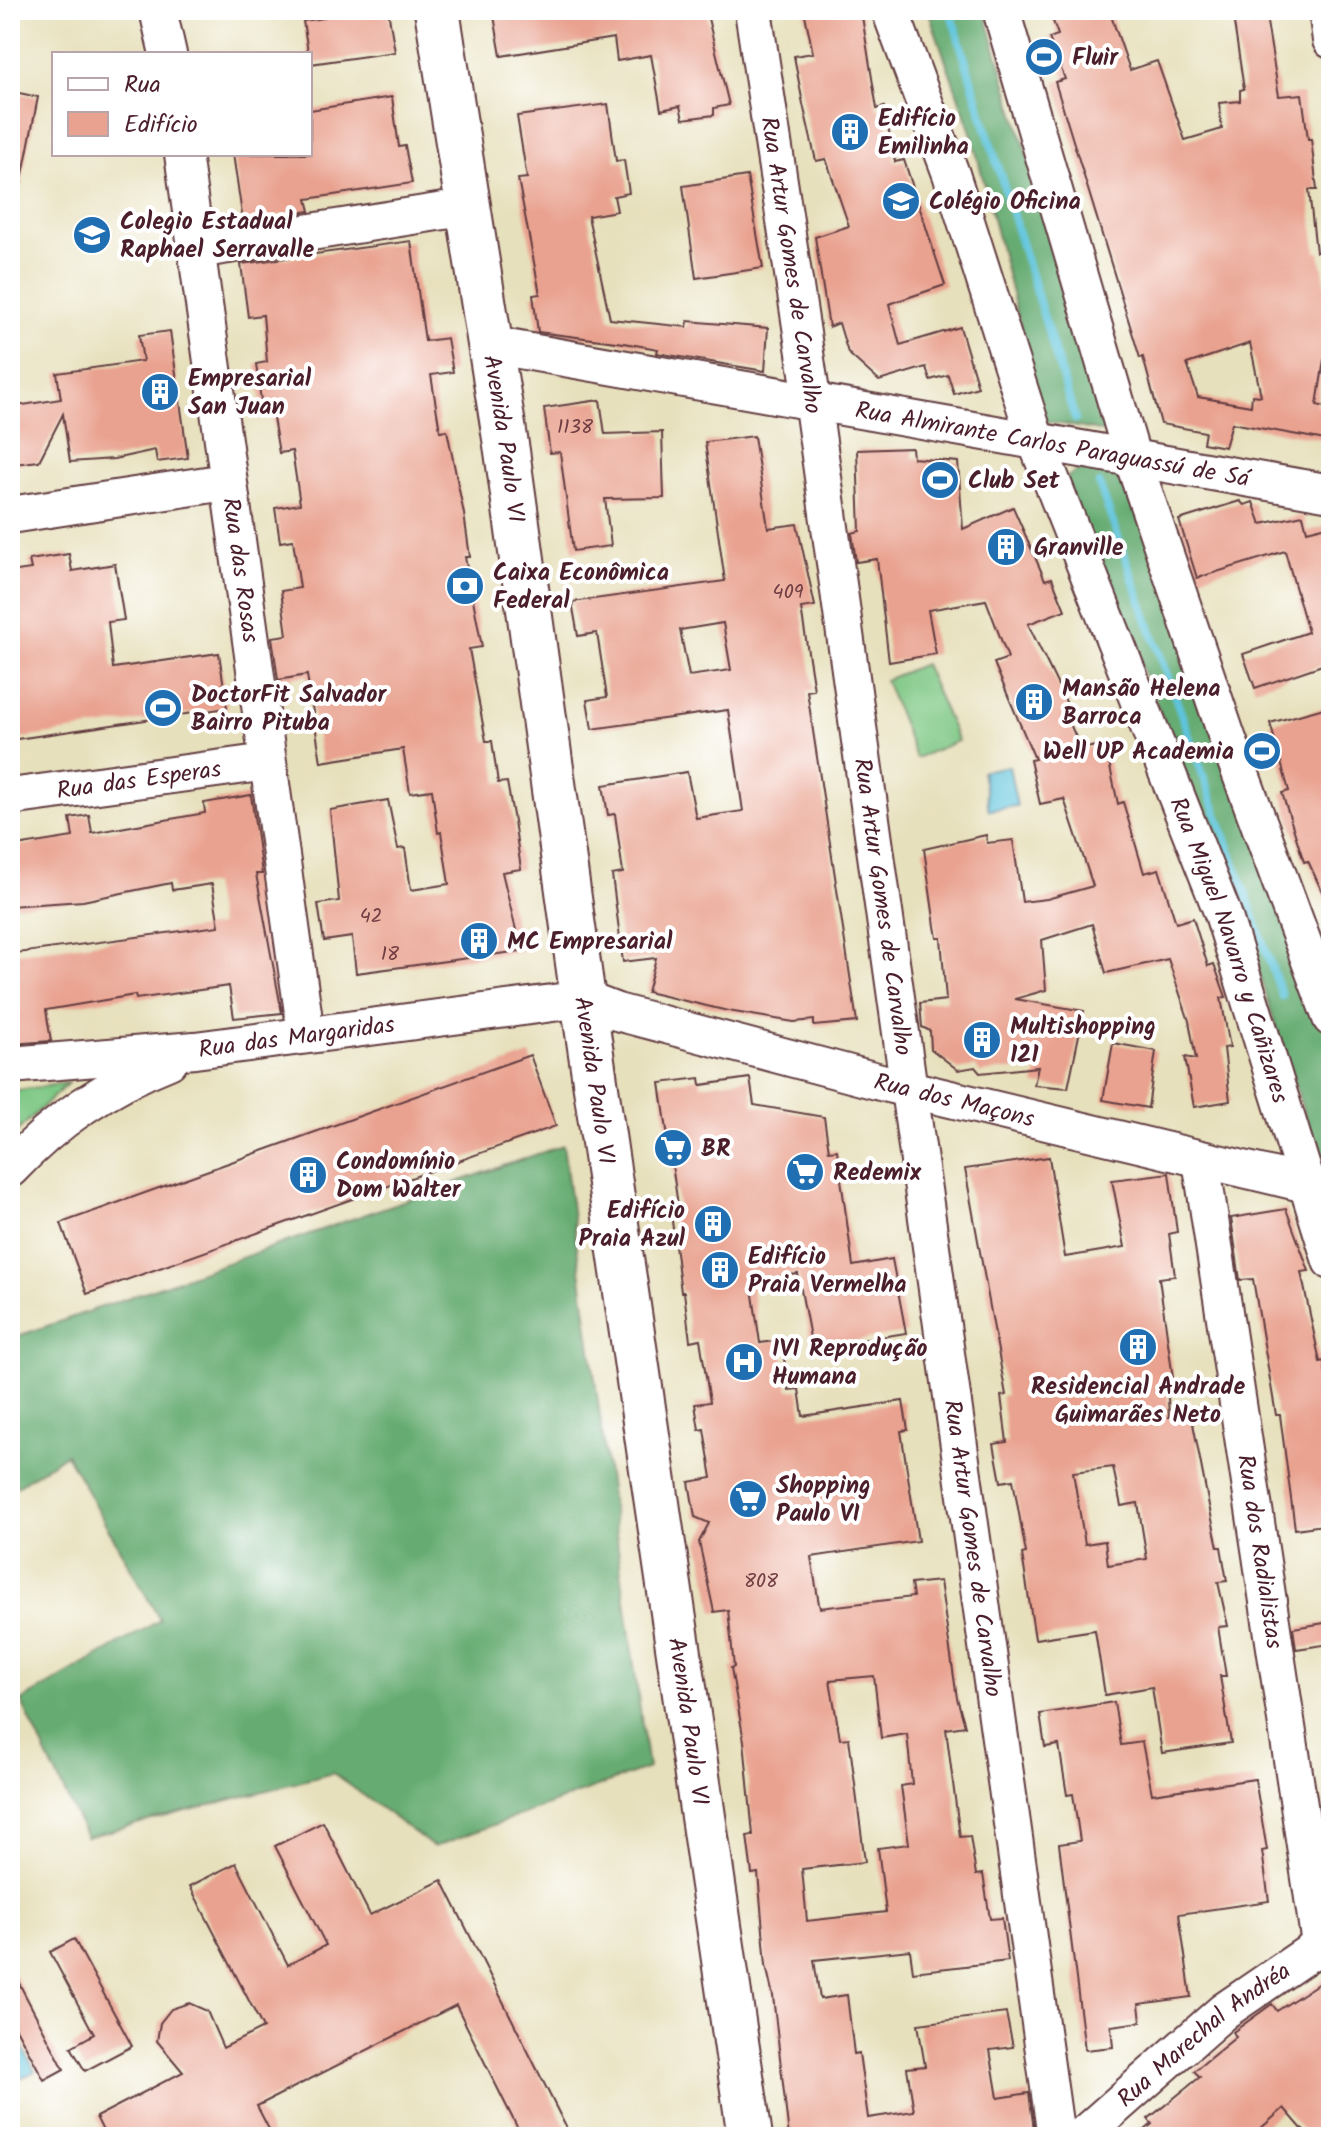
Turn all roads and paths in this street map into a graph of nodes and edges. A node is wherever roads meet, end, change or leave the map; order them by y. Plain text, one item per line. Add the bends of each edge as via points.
1 (158, 10) edge
2 (753, 10) edge
3 (890, 10) edge
4 (1001, 10) edge
5 (1327, 10) edge
6 (434, 15) edge
7 (1331, 40) edge
8 (168, 52) edge
9 (183, 156) edge
10 (469, 207) junction
11 (197, 250) junction
12 (491, 345) junction
13 (812, 399) junction
14 (1036, 441) junction
15 (1133, 460) junction
16 (226, 482) junction
17 (1331, 493) edge
18 (10, 515) edge
19 (267, 762) junction
20 (10, 797) edge
21 (583, 999) junction
22 (1330, 1010) edge
23 (306, 1034) junction
24 (195, 1050) junction
25 (10, 1065) edge
26 (910, 1089) junction
27 (1201, 1160) junction
28 (10, 1169) edge
29 (1319, 1187) edge
30 (1331, 1261) edge
31 (1326, 1941) edge
32 (750, 2137) edge
33 (1056, 2137) edge
34 (1081, 2137) edge

1 - 8 street
2 - 13 street, Rua Artur Gomes de Carvalho
3 - 14 street, Rua Miguel Navarro y Cañizares via 951,174
4 - 15 street
5 - 7 street
6 - 10 main road, Avenida Paulo VI
9 - 11 street, Rua das Rosas
10 - 11 street
10 - 12 main road, Avenida Paulo VI
11 - 16 street, Rua das Rosas
12 - 13 street, Rua Almirante Carlos Paraguassú de Sá
12 - 21 main road, Avenida Paulo VI
13 - 14 street, Rua Almirante Carlos Paraguassú de Sá
13 - 26 street, Rua Artur Gomes de Carvalho
14 - 15 street, Rua Almirante Carlos Paraguassú de Sá
14 - 29 street, Rua Miguel Navarro y Cañizares via 1223,914
15 - 17 street, Rua Almirante Carlos Paraguassú de Sá
15 - 22 street via 1227,737
16 - 18 street
16 - 19 street, Rua das Rosas
19 - 20 street, Rua das Esperas
19 - 23 street, Rua das Rosas
21 - 23 street, Rua das Margaridas
21 - 26 street, Rua dos Maçons
21 - 32 main road, Avenida Paulo VI
23 - 24 street, Rua das Margaridas
24 - 25 street, Rua das Margaridas
24 - 28 street via 90,1099 53,1126
26 - 27 street, Rua dos Maçons
26 - 33 street, Rua Artur Gomes de Carvalho
27 - 29 street, Rua dos Maçons
27 - 31 street, Rua dos Radialistas
29 - 30 street, Rua Miguel Navarro y Cañizares
31 - 34 street, Rua Marechal Andréa via 1224,2011

